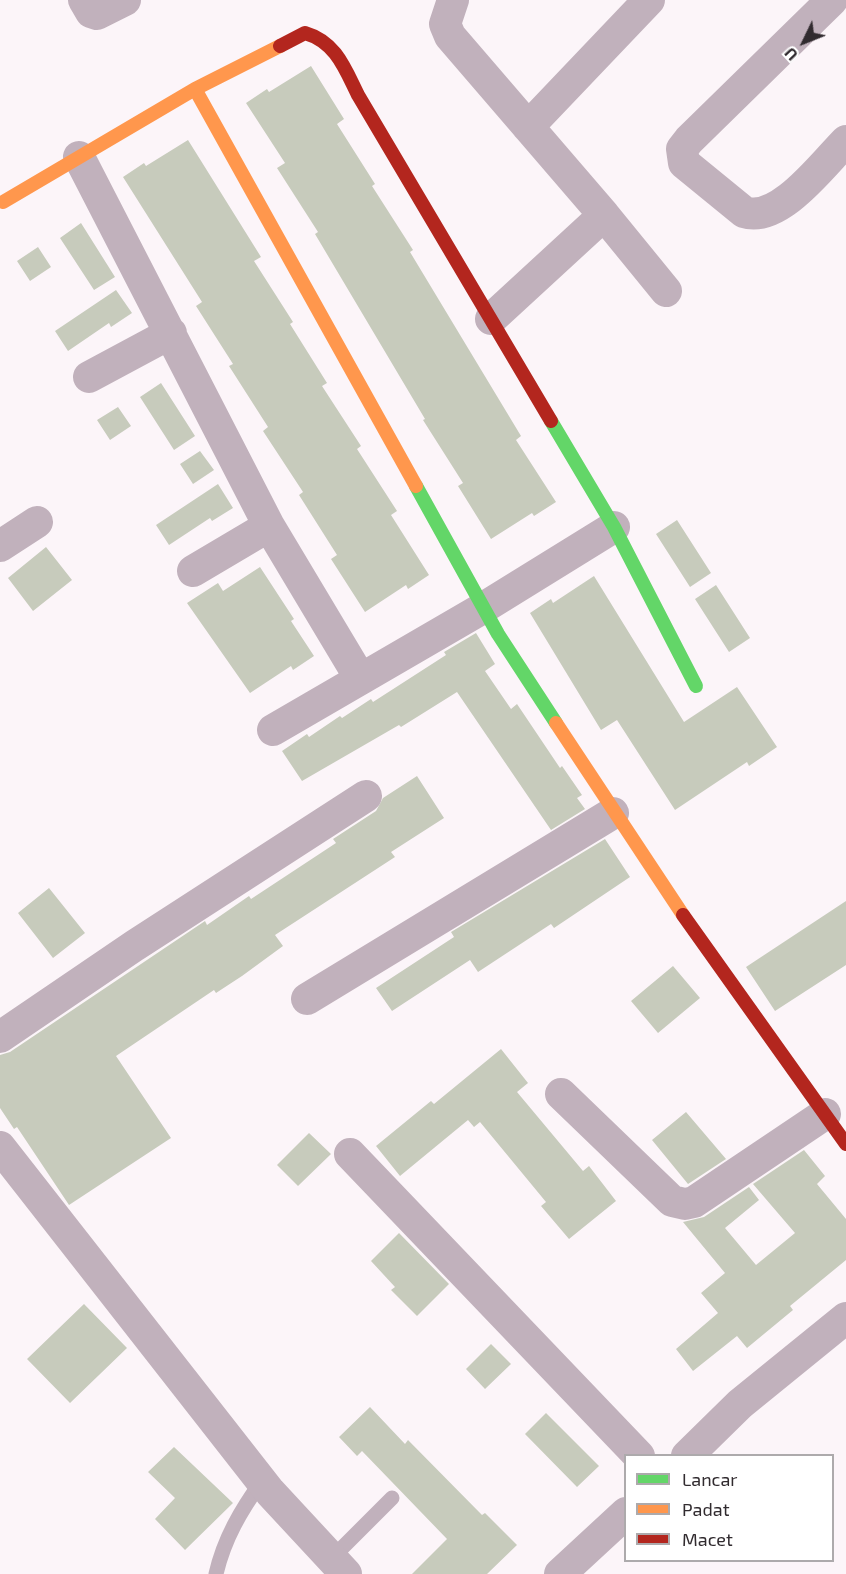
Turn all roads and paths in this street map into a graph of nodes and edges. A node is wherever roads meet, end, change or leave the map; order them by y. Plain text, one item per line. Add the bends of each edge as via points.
1 (84, 0) edge
2 (125, 0) edge
3 (453, 0) edge
4 (649, 0) edge
5 (832, 0) edge
6 (195, 89) junction
7 (528, 127) junction
8 (846, 141) edge
9 (79, 157) junction
10 (3, 202) dead end
11 (603, 215) junction
12 (666, 291) dead end
13 (491, 319) junction
14 (171, 333) junction
15 (89, 377) dead end
16 (38, 522) dead end
17 (269, 526) junction
18 (614, 527) junction
19 (0, 546) edge
20 (193, 571) dead end
21 (483, 608) junction
22 (360, 678) junction
23 (696, 686) dead end
24 (273, 730) dead end
25 (366, 796) dead end
26 (614, 813) junction
27 (307, 999) dead end
28 (0, 1037) edge
29 (561, 1094) dead end
30 (825, 1114) junction
31 (846, 1144) edge
32 (0, 1147) edge
33 (350, 1154) dead end
34 (846, 1318) edge
35 (638, 1454) edge
36 (688, 1454) edge
37 (262, 1480) junction
38 (392, 1498) dead end
39 (624, 1515) edge
40 (338, 1566) edge
41 (216, 1574) edge
42 (560, 1574) edge

1 - 2 street via 91,12 97,14
3 - 7 street via 445,24 450,36
4 - 7 street
5 - 8 street via 682,149 684,164 744,212 755,216 779,208
6 - 9 street
6 - 13 street via 305,33 318,35 335,51
6 - 21 street
7 - 11 street
9 - 10 street
9 - 14 street
11 - 12 street
11 - 13 street
13 - 18 street
14 - 15 street
14 - 17 street
16 - 19 street
17 - 20 street
17 - 22 street
18 - 21 street
18 - 23 street
21 - 22 street
21 - 26 street
22 - 24 street
25 - 28 street
26 - 27 street
26 - 30 street
29 - 30 street via 678,1204 694,1202
30 - 31 street
32 - 37 street
33 - 35 street
34 - 36 street via 741,1404
37 - 40 street
37 - 41 lane via 222,1547
38 - 40 lane
39 - 42 street

